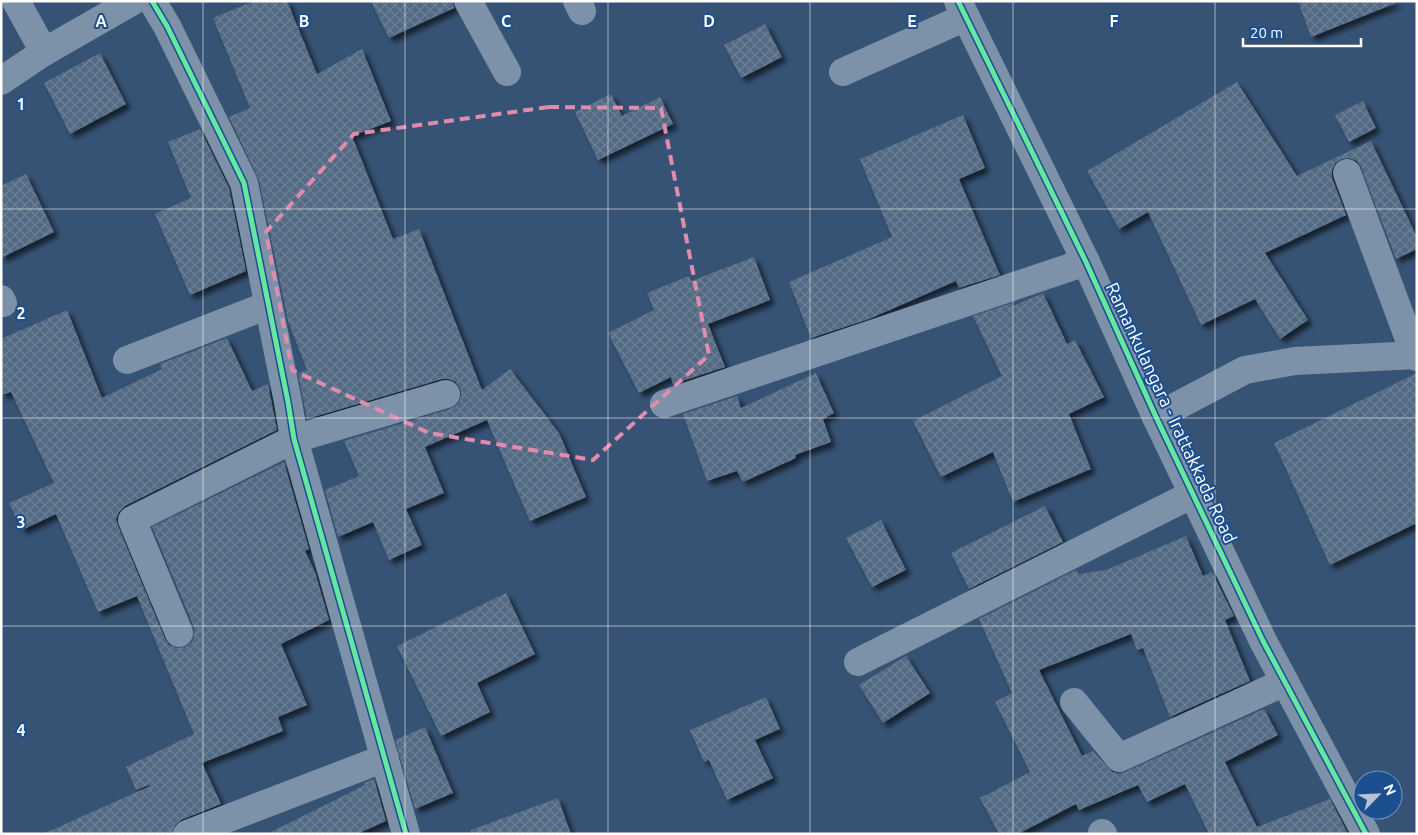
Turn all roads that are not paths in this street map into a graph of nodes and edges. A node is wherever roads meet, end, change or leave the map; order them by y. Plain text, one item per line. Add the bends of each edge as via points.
1 (16, 1) edge
2 (133, 1) edge
3 (152, 1) edge
4 (468, 1) edge
5 (962, 9) edge
6 (44, 52) junction
7 (507, 72) dead end
8 (843, 72) dead end
9 (1, 81) edge
10 (1347, 173) dead end
11 (1086, 262) junction
12 (268, 305) junction
13 (1416, 355) edge
14 (127, 360) dead end
15 (446, 394) dead end
16 (664, 404) dead end
17 (1156, 417) junction
18 (294, 439) junction
19 (1193, 494) junction
20 (179, 633) dead end
21 (858, 662) dead end
22 (1285, 682) junction
23 (1074, 702) dead end
24 (385, 758) junction
25 (187, 834) edge
26 (406, 834) edge
27 (1366, 834) edge

1 - 6 street
2 - 6 street
3 - 12 street via 244,183
4 - 7 street
5 - 8 street
5 - 11 street, Ramankulangara - Irattakkada Road
6 - 9 street
10 - 13 street
11 - 16 street
11 - 17 street, Ramankulangara - Irattakkada Road
12 - 14 street
12 - 18 street
13 - 17 street via 1295,361 1245,370
15 - 18 street
17 - 19 street, Ramankulangara - Irattakkada Road
18 - 20 street via 132,520
18 - 24 street
19 - 21 street
19 - 22 street, Ramankulangara - Irattakkada Road
22 - 23 street via 1119,758
22 - 27 street, Ramankulangara - Irattakkada Road
24 - 25 street
24 - 26 street

